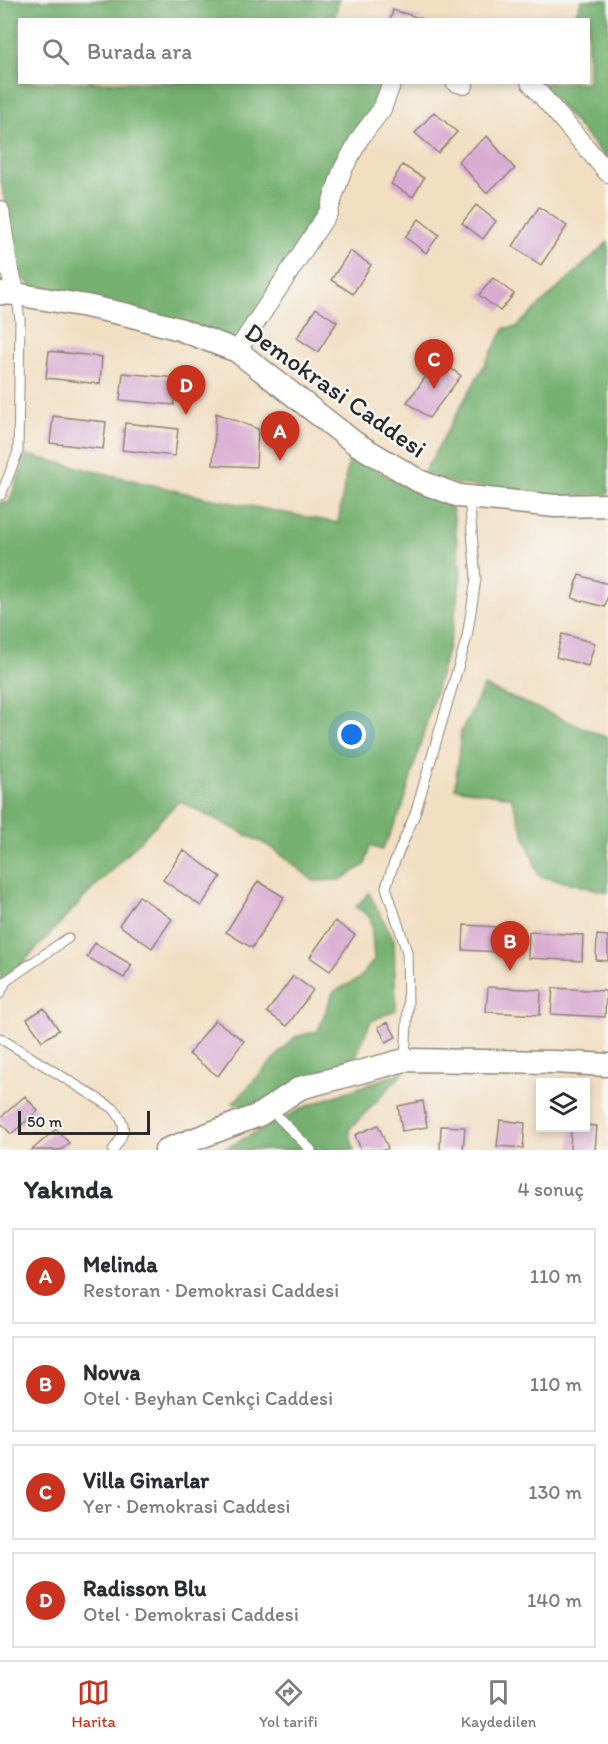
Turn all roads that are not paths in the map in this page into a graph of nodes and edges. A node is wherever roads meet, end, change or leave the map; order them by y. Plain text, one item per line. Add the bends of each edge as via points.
1 (391, 84) edge
2 (532, 84) edge
3 (608, 173) edge
4 (0, 210) edge
5 (8, 293) edge
6 (237, 351) junction
7 (1, 495) edge
8 (469, 497) junction
9 (608, 505) edge
10 (68, 938) dead end
11 (0, 994) edge
12 (0, 1038) edge
13 (405, 1060) junction
14 (608, 1065) edge
15 (270, 1108) junction
16 (113, 1150) edge
17 (166, 1150) edge
18 (310, 1150) edge

1 - 6 street via 382,109 342,171 328,213
2 - 3 street
4 - 5 street
5 - 6 street, Demokrasi Caddesi via 128,315
5 - 7 lane via 20,319 18,452
6 - 8 street, Demokrasi Caddesi via 382,461 419,481
8 - 9 street, Demokrasi Caddesi via 555,506
8 - 13 lane via 476,579 467,637 415,814 386,887 407,952
10 - 11 lane via 6,981
12 - 16 lane via 113,1108 124,1127
13 - 14 street
13 - 15 street via 300,1088
15 - 17 street
15 - 18 lane

